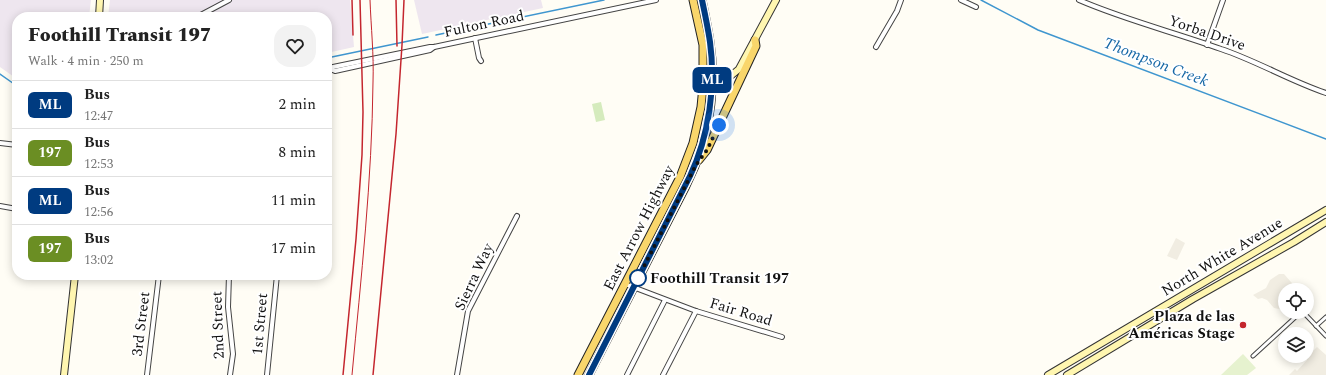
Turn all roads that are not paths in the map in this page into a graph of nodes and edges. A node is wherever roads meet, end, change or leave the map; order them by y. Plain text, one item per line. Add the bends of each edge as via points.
1 (100, 0) edge
2 (229, 0) edge
3 (656, 0) edge
4 (693, 0) edge
5 (702, 0) edge
6 (776, 0) edge
7 (901, 0) edge
8 (961, 0) edge
9 (1079, 0) edge
10 (1223, 0) edge
11 (976, 7) dead end
12 (99, 12) edge
13 (206, 12) edge
14 (475, 38) junction
15 (755, 40) junction
16 (1207, 45) junction
17 (876, 47) dead end
18 (481, 61) dead end
19 (332, 67) edge
20 (712, 84) junction
21 (703, 86) junction
22 (1326, 93) edge
23 (0, 143) edge
24 (12, 144) edge
25 (686, 162) junction
26 (696, 165) junction
27 (0, 206) edge
28 (12, 207) edge
29 (1326, 210) edge
30 (517, 216) dead end
31 (1326, 222) edge
32 (74, 280) edge
33 (158, 280) edge
34 (229, 280) edge
35 (276, 280) edge
36 (625, 284) junction
37 (633, 287) junction
38 (665, 300) junction
39 (696, 311) junction
40 (1326, 317) edge
41 (1294, 319) edge
42 (1309, 319) edge
43 (1316, 326) junction
44 (1326, 336) edge
45 (782, 337) dead end
46 (1254, 356) dead end
47 (64, 375) edge
48 (147, 375) edge
49 (230, 375) edge
50 (267, 375) edge
51 (457, 375) edge
52 (578, 375) edge
53 (589, 375) edge
54 (627, 375) edge
55 (663, 375) edge
56 (1048, 375) edge
57 (1067, 375) edge

1 - 12 main road
2 - 13 street
3 - 14 street, Fulton Road
4 - 21 main road, East Arrow Highway via 703,45
5 - 20 main road via 710,43
6 - 15 main road
7 - 17 street
8 - 11 street
9 - 16 street, Yorba Drive
10 - 16 street
14 - 18 street
14 - 19 street, Fulton Road
15 - 20 main road via 739,69 727,79
15 - 26 main road via 756,46 707,150
16 - 22 street, Yorba Drive via 1248,59
20 - 21 main road
20 - 26 main road via 708,123
21 - 25 main road, East Arrow Highway via 697,128
23 - 24 street
25 - 26 street
25 - 36 main road, East Arrow Highway
26 - 37 main road
27 - 28 street
29 - 56 main road, North White Avenue
30 - 51 street, Sierra Way via 468,311
31 - 57 main road, North White Avenue
32 - 47 main road
33 - 48 street, 3rd Street
34 - 49 street, 2nd Street via 232,354
35 - 50 street, 1st Street
36 - 37 street, Fair Road
36 - 52 main road, East Arrow Highway
37 - 38 street, Fair Road
37 - 53 main road
38 - 39 street, Fair Road
38 - 54 street
39 - 45 street, Fair Road
39 - 55 street
40 - 43 street
41 - 46 street
42 - 43 street
43 - 44 street

